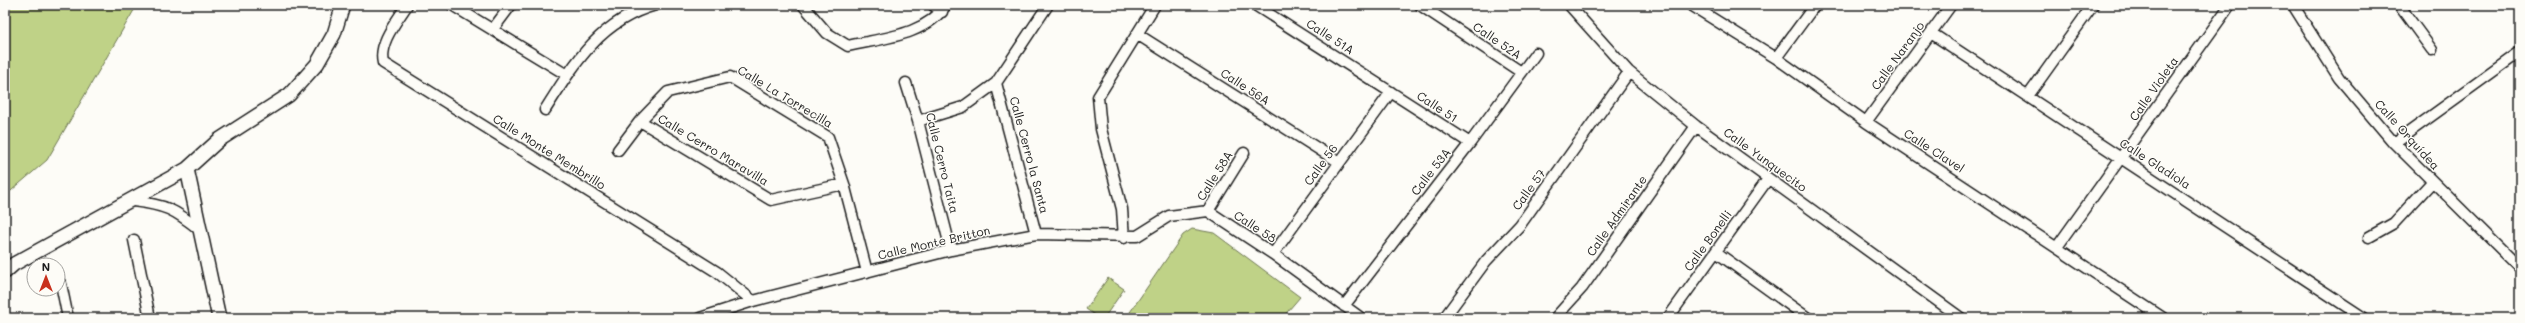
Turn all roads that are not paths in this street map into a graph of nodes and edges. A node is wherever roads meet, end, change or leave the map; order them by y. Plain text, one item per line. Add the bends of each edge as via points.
1 (343, 5) edge
2 (407, 5) edge
3 (452, 5) edge
4 (511, 5) edge
5 (656, 5) edge
6 (803, 5) edge
7 (933, 5) edge
8 (1048, 5) edge
9 (1155, 5) edge
10 (1255, 5) edge
11 (1420, 5) edge
12 (1569, 5) edge
13 (1691, 5) edge
14 (1815, 5) edge
15 (1951, 5) edge
16 (2093, 5) edge
17 (2230, 5) edge
18 (2292, 5) edge
19 (2399, 5) edge
20 (944, 8) edge
21 (493, 28) junction
22 (1931, 33) junction
23 (1137, 34) junction
24 (2432, 50) dead end
25 (2520, 52) edge
26 (1536, 53) dead end
27 (1776, 58) junction
28 (1521, 72) junction
29 (1629, 72) junction
30 (567, 74) junction
31 (906, 83) dead end
32 (996, 83) junction
33 (1391, 92) junction
34 (2028, 96) junction
35 (545, 110) dead end
36 (918, 120) junction
37 (640, 121) junction
38 (1866, 122) junction
39 (1696, 126) junction
40 (1470, 143) junction
41 (2394, 143) junction
42 (618, 150) dead end
43 (1244, 154) dead end
44 (2122, 158) junction
45 (1339, 162) junction
46 (187, 169) junction
47 (1768, 179) junction
48 (2432, 182) junction
49 (844, 184) junction
50 (133, 200) junction
51 (1208, 211) junction
52 (200, 230) junction
53 (1036, 234) junction
54 (2369, 237) dead end
55 (1124, 238) junction
56 (134, 240) dead end
57 (2057, 247) junction
58 (951, 250) junction
59 (1716, 252) junction
60 (1273, 254) junction
61 (2520, 268) edge
62 (5, 272) edge
63 (867, 272) junction
64 (64, 297) edge
65 (753, 301) junction
66 (1344, 306) junction
67 (68, 318) edge
68 (150, 318) edge
69 (219, 318) edge
70 (700, 318) edge
71 (1361, 318) edge
72 (1444, 318) edge
73 (1555, 318) edge
74 (1668, 318) edge
75 (1808, 318) edge
76 (1961, 318) edge
77 (2163, 318) edge
78 (2364, 318) edge

1 - 46 street via 334,34 318,64 289,95 219,140
2 - 65 street, Calle Monte Membrillo via 389,33 381,55 383,63 718,272
3 - 21 street
4 - 21 street
5 - 30 street via 634,11 594,40
6 - 20 street via 826,32 848,46 917,31
7 - 20 street
8 - 32 street
9 - 23 street
10 - 33 street, Calle 51A
11 - 28 street, Calle 52A
12 - 29 street, Calle Yunquecito
13 - 27 street, Calle Clavel
14 - 27 street
15 - 22 street, Calle Naranjo
16 - 34 street
17 - 44 street, Calle Violeta
18 - 41 street, Calle Orquídea via 2339,78
19 - 24 street
21 - 30 street
22 - 34 street, Calle Gladiola
22 - 38 street, Calle Naranjo
23 - 45 street, Calle 56A
23 - 55 street via 1098,97 1101,129 1122,209
25 - 41 street
26 - 28 street, Calle 53A
27 - 38 street, Calle Clavel
28 - 40 street, Calle 53A
29 - 39 street, Calle Yunquecito
29 - 72 street, Calle 57 via 1520,225 1486,261
30 - 35 street
31 - 36 street, Calle Cerro Taita
32 - 36 street via 963,107
32 - 53 street, Calle Cerro la Santa
33 - 40 street, Calle 51
33 - 45 street, Calle 56
34 - 44 street, Calle Gladiola
36 - 58 street, Calle Cerro Taita
37 - 42 street, Calle La Torrecilla
37 - 49 street, Calle Cerro Maravilla via 771,200
37 - 49 street, Calle La Torrecilla via 668,92 730,77 828,137
38 - 57 street, Calle Clavel
39 - 47 street, Calle Yunquecito
39 - 73 street, Calle Admirante via 1582,288
40 - 66 street, Calle 53A
41 - 48 street, Calle Orquídea
43 - 51 street, Calle 58A
44 - 57 street, Calle Violeta
44 - 78 street, Calle Gladiola
45 - 60 street, Calle 56
46 - 50 street
46 - 52 street
47 - 59 street, Calle Bonelli
47 - 76 street, Calle Yunquecito
48 - 54 street via 2394,223
48 - 61 street, Calle Orquídea
49 - 63 street, Calle La Torrecilla
50 - 52 street via 178,211
50 - 62 street via 14,264
51 - 55 street via 1170,216 1137,236
51 - 60 street, Calle 58
52 - 69 street
53 - 55 street, Calle Monte Britton
53 - 58 street, Calle Monte Britton
56 - 68 street
57 - 77 street, Calle Clavel
58 - 63 street, Calle Monte Britton
59 - 74 street, Calle Bonelli
59 - 75 street
60 - 66 street, Calle 58
63 - 65 street, Calle Monte Britton
64 - 67 street
65 - 70 street, Calle Monte Britton
66 - 71 street, Calle 58

